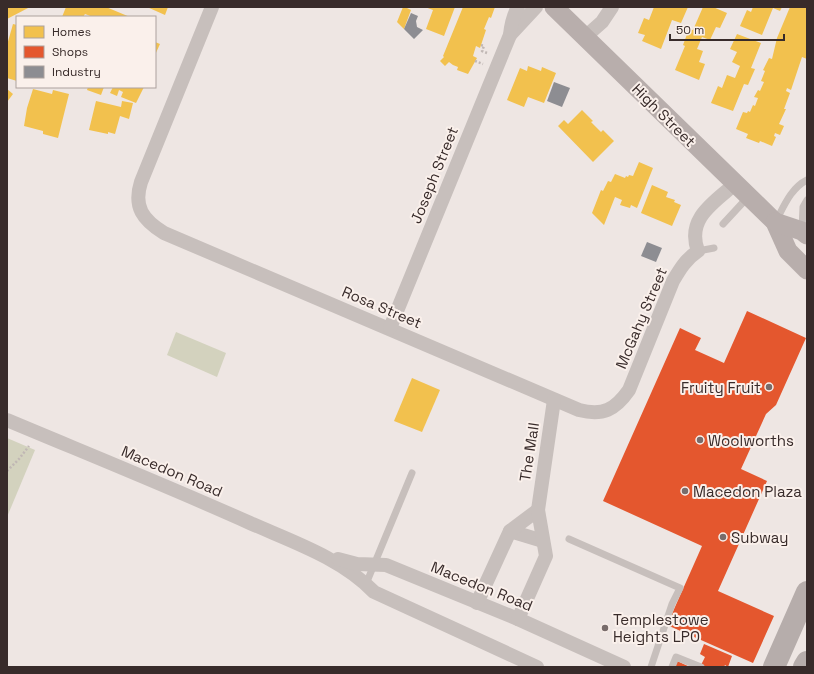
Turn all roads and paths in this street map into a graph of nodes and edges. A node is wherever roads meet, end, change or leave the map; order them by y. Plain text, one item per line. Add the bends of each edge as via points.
1 (212, 7) edge
2 (518, 7) edge
3 (536, 7) edge
4 (554, 7) edge
5 (612, 7) edge
6 (510, 35) junction
7 (585, 37) junction
8 (481, 45) dead end
9 (486, 52) dead end
10 (475, 61) dead end
11 (483, 64) dead end
12 (807, 180) edge
13 (742, 190) junction
14 (807, 200) edge
15 (775, 222) junction
16 (723, 224) dead end
17 (805, 233) edge
18 (714, 248) dead end
19 (698, 251) junction
20 (807, 270) edge
21 (390, 328) junction
22 (554, 400) junction
23 (611, 410) joint
24 (7, 420) edge
25 (29, 446) dead end
26 (7, 471) edge
27 (412, 473) dead end
28 (538, 510) junction
29 (510, 531) junction
30 (569, 539) dead end
31 (543, 541) junction
32 (322, 555) junction
33 (374, 565) junction
34 (366, 584) junction
35 (807, 592) edge
36 (477, 603) junction
37 (518, 619) junction
38 (807, 662) edge
39 (537, 667) edge
40 (624, 667) edge
41 (651, 667) edge
42 (672, 667) edge
43 (701, 667) edge
44 (774, 667) edge
45 (804, 667) edge

1 - 21 street, Rosa Street via 141,182 138,198 144,217 164,233
2 - 6 street, Joseph Street via 511,23
3 - 6 street, Joseph Street
4 - 7 main road, High Street
5 - 7 street
6 - 21 street, Joseph Street
7 - 13 main road, High Street
8 - 9 path via 484,46 482,51
10 - 11 path
12 - 15 lane via 789,196
13 - 15 main road, High Street
13 - 16 lane
13 - 19 street via 704,212 694,230
14 - 17 lane via 802,206
15 - 17 main road, High Street
15 - 20 main road, High Street via 788,252
18 - 19 lane
19 - 23 street, McGahy Street via 688,259 673,281 629,390
21 - 22 street, Rosa Street
22 - 23 street, Rosa Street via 590,413
22 - 28 street, The Mall
24 - 32 street, Macedon Road
25 - 26 path
27 - 33 lane
28 - 29 street
28 - 31 street, The Mall
29 - 31 street
29 - 36 street
30 - 41 lane via 680,588
31 - 37 street, The Mall via 546,556
32 - 33 street, Macedon Road via 357,564
32 - 34 street, Macedon Road
33 - 34 lane
33 - 36 street, Macedon Road via 386,565
34 - 39 street, Macedon Road via 374,592
35 - 44 main road
36 - 37 street, Macedon Road
37 - 40 street, Macedon Road
38 - 45 main road
42 - 43 lane via 676,657

